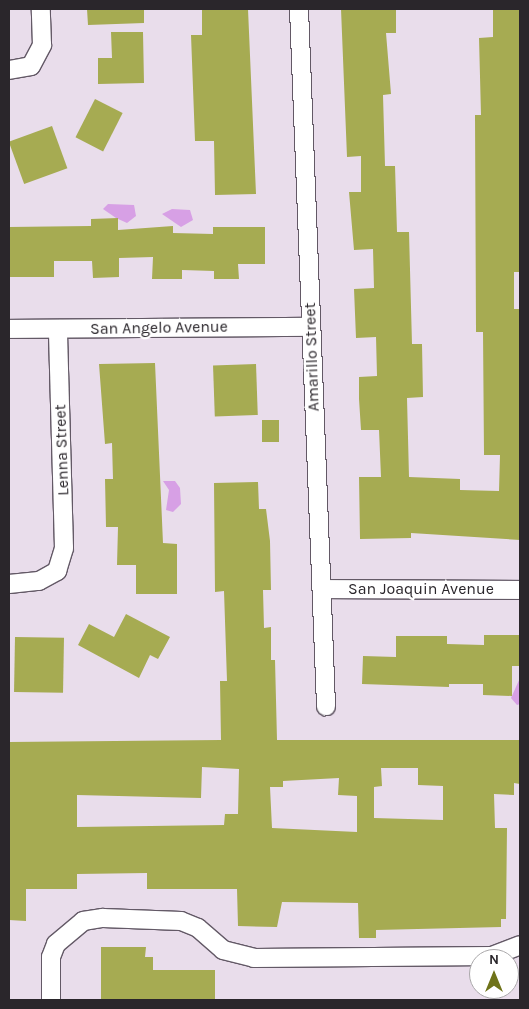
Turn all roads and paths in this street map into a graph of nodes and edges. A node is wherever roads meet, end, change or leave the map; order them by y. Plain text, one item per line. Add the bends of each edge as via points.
1 (41, 9) edge
2 (299, 9) edge
3 (9, 70) edge
4 (310, 326) junction
5 (9, 328) edge
6 (58, 329) junction
7 (9, 584) edge
8 (322, 589) junction
9 (520, 590) edge
10 (326, 706) dead end
11 (520, 945) edge
12 (51, 1000) edge

1 - 3 street via 42,45 31,66
2 - 4 street, Amarillo Street
4 - 6 street, San Angelo Avenue
4 - 8 street, Amarillo Street
5 - 6 street, San Angelo Avenue
6 - 7 street, Lenna Street via 64,548 57,571 39,581
8 - 9 street, San Joaquin Avenue
8 - 10 street, Amarillo Street
11 - 12 street via 492,956 254,958 223,950 198,928 181,921 96,919 66,931 56,944 51,957

